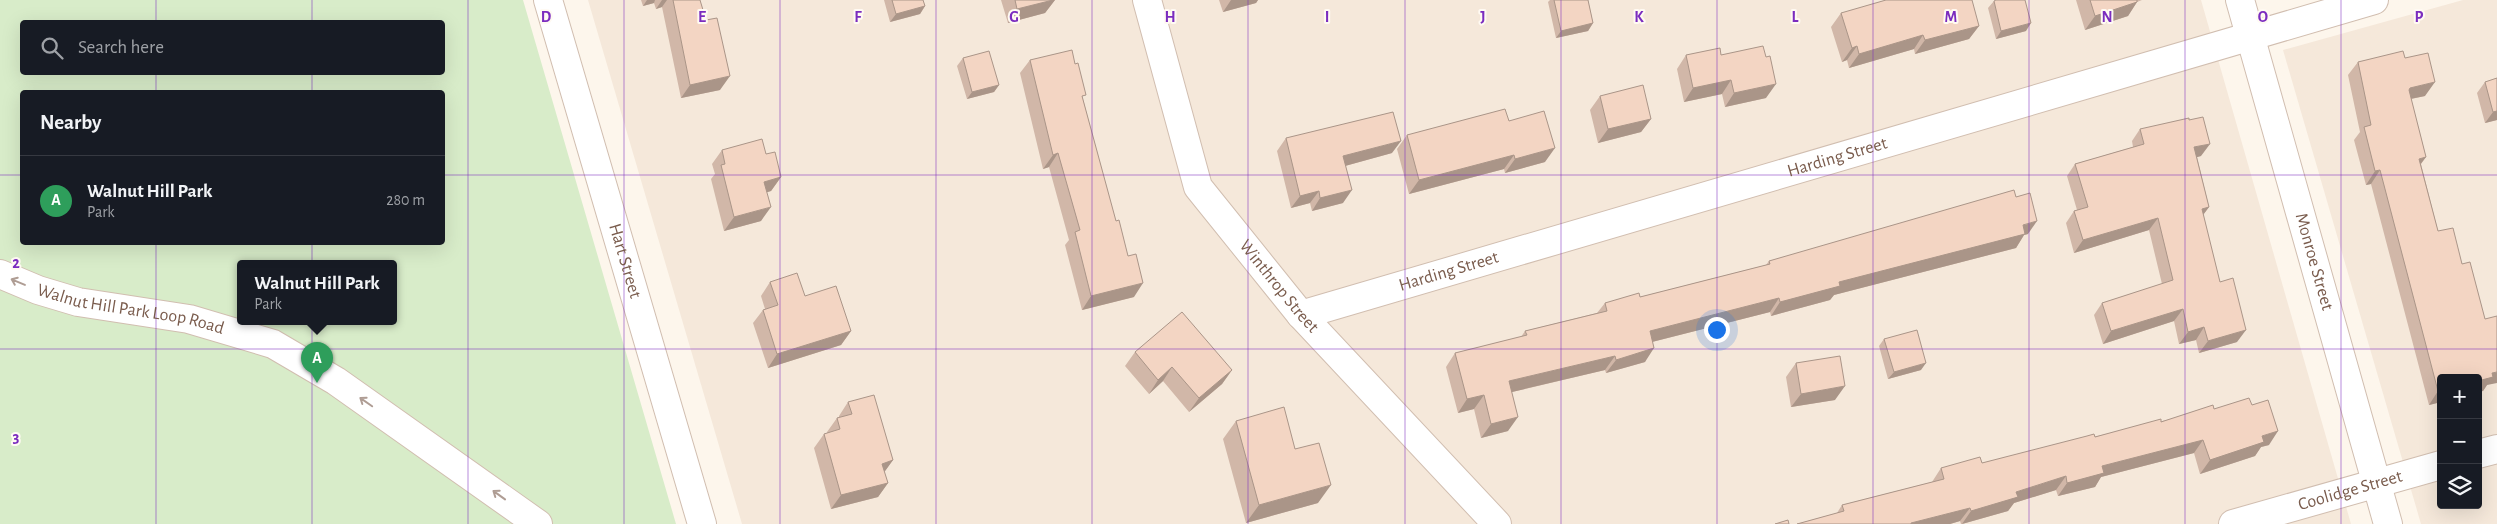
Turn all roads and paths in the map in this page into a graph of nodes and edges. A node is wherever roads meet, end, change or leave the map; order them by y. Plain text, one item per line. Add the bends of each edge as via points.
1 (548, 0) edge
2 (1147, 0) edge
3 (2240, 0) edge
4 (2374, 0) edge
5 (2251, 36) junction
6 (0, 274) edge
7 (1301, 315) junction
8 (2497, 449) edge
9 (2482, 453) edge
10 (2437, 467) edge
11 (2376, 484) junction
12 (538, 524) edge
13 (702, 524) edge
14 (1498, 524) edge
15 (2233, 524) edge
16 (2388, 524) edge

1 - 13 street, Hart Street
2 - 7 street, Winthrop Street via 1198,187
3 - 5 street, Monroe Street
4 - 5 street, Harding Street
5 - 7 street, Harding Street
5 - 11 street, Monroe Street
12 -> 6 street, Walnut Hill Park Loop Road via 336,381 273,344 189,319 78,302
7 - 14 street, Winthrop Street
8 - 9 street
10 - 11 street, Coolidge Street
11 - 15 street, Coolidge Street
11 - 16 street, Monroe Street

